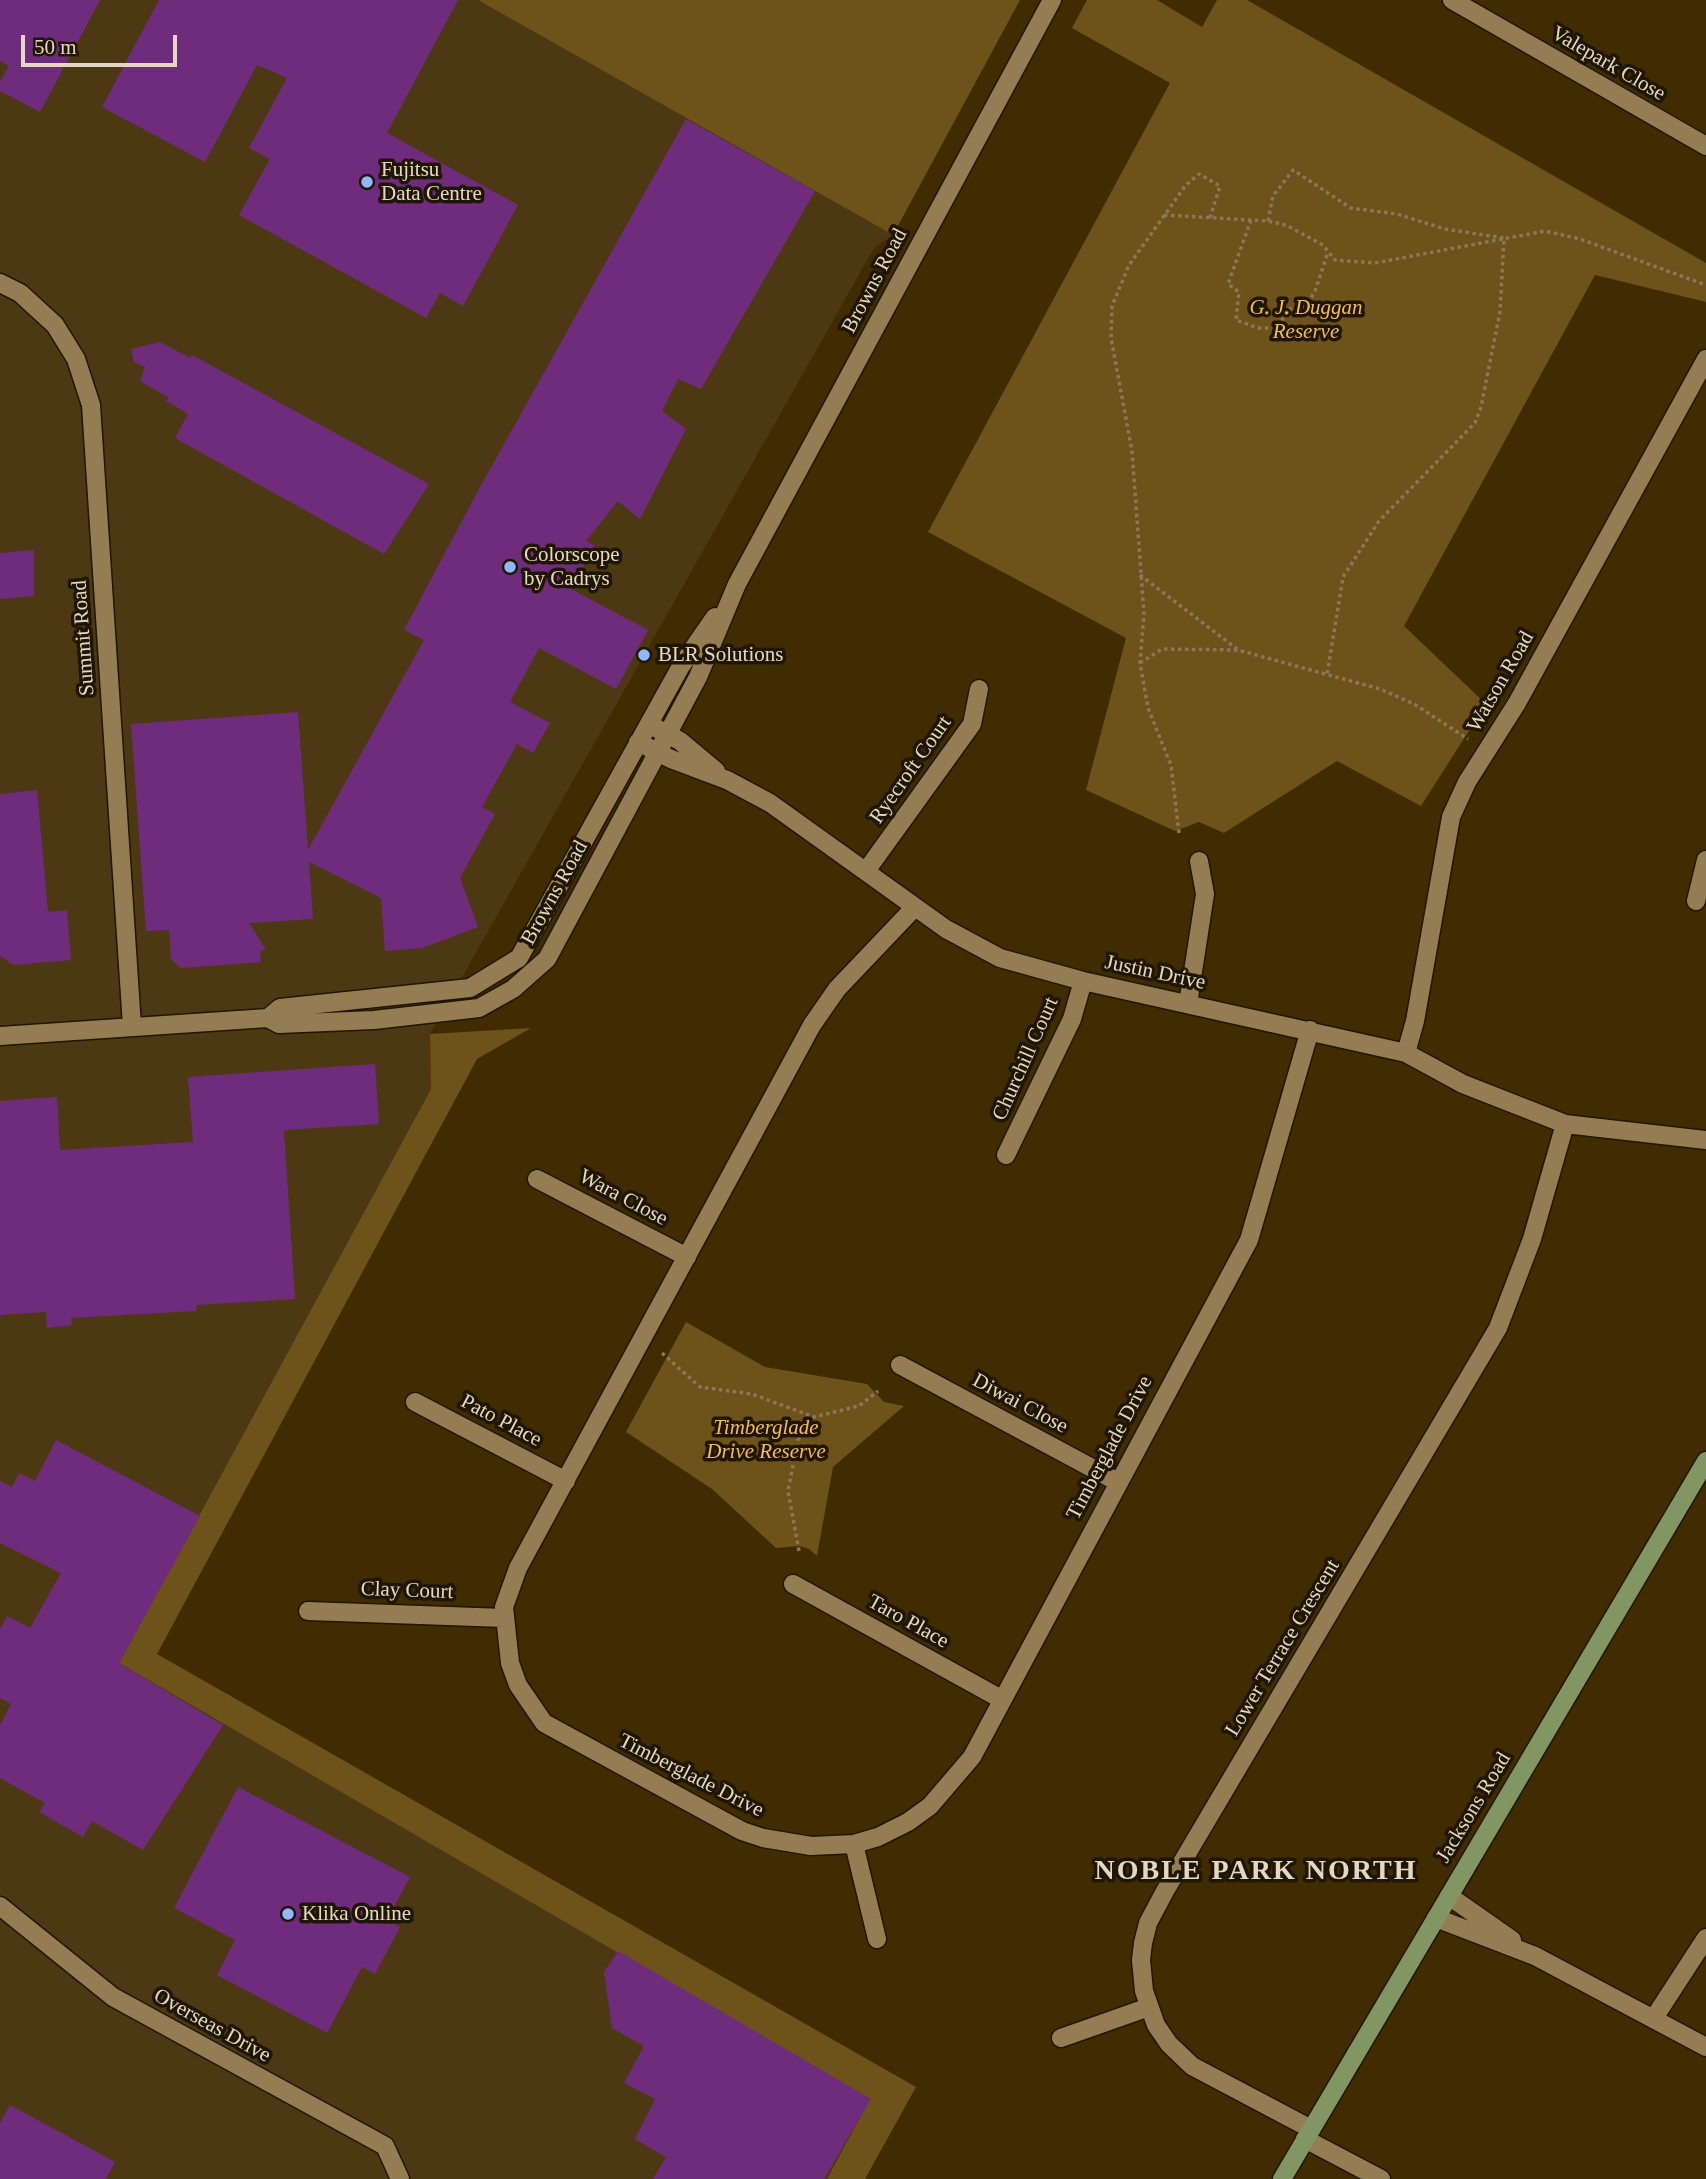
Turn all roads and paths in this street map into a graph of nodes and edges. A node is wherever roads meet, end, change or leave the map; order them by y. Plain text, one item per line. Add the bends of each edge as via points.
1 (1052, 0) edge
2 (1452, 0) edge
3 (1706, 146) edge
4 (1164, 215) junction
5 (1210, 218) junction
6 (1251, 220) junction
7 (1268, 220) junction
8 (1504, 238) junction
9 (1328, 252) junction
10 (0, 283) edge
11 (1706, 285) edge
12 (1706, 359) edge
13 (1139, 575) junction
14 (737, 584) junction
15 (1238, 650) junction
16 (1140, 663) junction
17 (1327, 675) junction
18 (979, 689) dead end
19 (648, 724) junction
20 (667, 734) junction
21 (1468, 739) dead end
22 (638, 742) junction
23 (657, 752) junction
24 (727, 780) junction
25 (1179, 833) dead end
26 (1706, 860) edge
27 (1199, 862) dead end
28 (866, 872) junction
29 (1696, 901) dead end
30 (915, 907) junction
31 (1083, 981) junction
32 (1188, 1004) junction
33 (268, 1018) junction
34 (132, 1026) junction
35 (1310, 1030) junction
36 (0, 1036) edge
37 (1406, 1053) junction
38 (1565, 1124) junction
39 (1706, 1140) edge
40 (1006, 1155) dead end
41 (537, 1179) dead end
42 (687, 1257) junction
43 (662, 1353) dead end
44 (900, 1365) dead end
45 (878, 1391) dead end
46 (415, 1402) dead end
47 (814, 1417) junction
48 (1706, 1461) edge
49 (566, 1480) junction
50 (1118, 1482) junction
51 (799, 1551) dead end
52 (793, 1584) dead end
53 (308, 1611) dead end
54 (504, 1618) junction
55 (1002, 1699) junction
56 (853, 1844) junction
57 (1449, 1896) junction
58 (0, 1906) edge
59 (1436, 1918) junction
60 (1706, 1938) edge
61 (877, 1939) dead end
62 (1535, 1956) junction
63 (1149, 2007) junction
64 (1654, 2018) junction
65 (1061, 2038) dead end
66 (1706, 2047) edge
67 (1308, 2134) junction
68 (400, 2179) edge
69 (1282, 2179) edge
70 (1381, 2179) edge

1 - 14 street, Browns Road
2 - 3 street, Valepark Close
4 - 5 path
4 - 5 path via 1185,185 1199,174 1220,186
4 - 13 path via 1129,265 1112,306 1111,338 1132,451
5 - 6 path
6 - 7 path
6 - 9 path via 1228,284 1239,292 1236,320 1258,328 1278,328 1288,309 1306,306
7 - 8 path via 1273,196 1293,170 1351,208
7 - 9 path via 1286,225
8 - 9 path via 1375,263 1335,260
8 - 11 path via 1545,231 1580,239
8 - 17 path via 1500,312 1475,423 1378,521 1343,577
10 - 34 street, Summit Road via 20,293 55,325 76,359 91,405
12 - 37 street, Watson Road via 1517,703 1466,782 1451,817
13 - 15 path
13 - 16 path via 1144,614
14 - 19 street, Browns Road
14 - 20 street, Browns Road via 698,677
15 - 16 path via 1161,649
15 - 17 path
16 - 25 path via 1148,708 1171,765
17 - 21 path via 1414,704
18 - 28 street, Ryecroft Court via 972,724
19 - 20 street
19 - 22 street, Browns Road
20 - 23 street, Browns Road
20 - 24 street
22 - 23 street, Justin Drive
22 - 33 street, Browns Road via 519,958 470,988 281,1008
23 - 24 street, Justin Drive
23 - 33 street, Browns Road via 547,959 513,989 479,1008 346,1021 279,1024
24 - 28 street, Justin Drive via 770,803
26 - 29 street
27 - 32 street via 1205,894
28 - 30 street, Justin Drive
30 - 31 street, Justin Drive via 1000,958
30 - 42 street, Timberglade Drive via 822,1009
31 - 32 street, Justin Drive
31 - 40 street, Churchill Court via 1072,1019
32 - 35 street, Justin Drive
33 - 34 street, Browns Road
34 - 36 street, Browns Road
35 - 37 street, Justin Drive
35 - 50 street, Timberglade Drive via 1249,1240
37 - 38 street, Justin Drive via 1463,1084
38 - 39 street, Justin Drive
38 - 63 street, Lower Terrace Crescent via 1532,1239 1498,1328 1148,1923 1141,1960
41 - 42 street, Wara Close
42 - 49 street, Timberglade Drive
43 - 47 path via 700,1387 752,1394
44 - 50 street, Diwai Close
45 - 47 path via 859,1406
46 - 49 street, Pato Place
47 - 51 path via 798,1440 788,1492
48 - 57 main road, Jacksons Road
49 - 54 street, Timberglade Drive via 518,1568 507,1593
50 - 55 street, Timberglade Drive
52 - 55 street, Taro Place
53 - 54 street, Clay Court
54 - 56 street, Timberglade Drive via 518,1685 534,1712 554,1731 742,1831 811,1846
55 - 56 street, Timberglade Drive via 972,1756 930,1806 878,1837
56 - 61 street
57 - 59 main road, Jacksons Road
57 - 62 street
58 - 68 street, Overseas Drive via 113,1997 384,2146
59 - 62 street
59 - 67 main road, Jacksons Road
60 - 64 street
62 - 64 street
63 - 65 street
63 - 67 street, Lower Terrace Crescent via 1169,2044 1192,2066
64 - 66 street
67 - 69 main road, Jacksons Road
67 - 70 street, Lower Terrace Crescent

